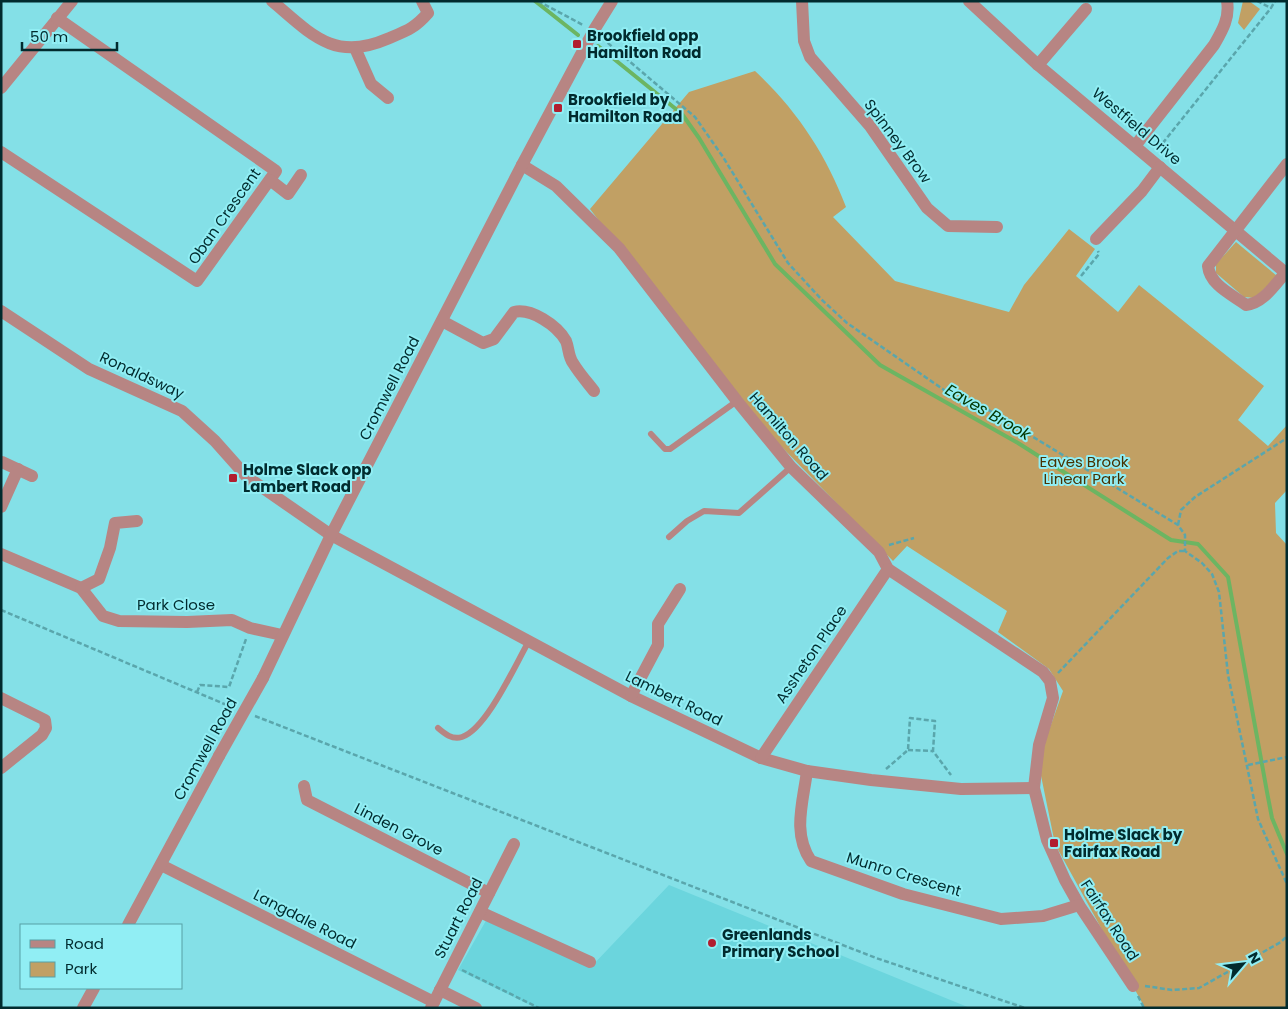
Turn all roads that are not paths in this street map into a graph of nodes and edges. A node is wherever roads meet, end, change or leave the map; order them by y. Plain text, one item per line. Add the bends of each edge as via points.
1 (72, 1) edge
2 (272, 1) edge
3 (422, 1) edge
4 (612, 1) edge
5 (802, 1) edge
6 (969, 1) edge
7 (1228, 1) edge
8 (1086, 9) dead end
9 (57, 18) junction
10 (355, 48) junction
11 (1038, 65) junction
12 (1, 88) edge
13 (388, 98) dead end
14 (1135, 146) junction
15 (1, 152) edge
16 (1155, 163) junction
17 (522, 164) junction
18 (1287, 164) edge
19 (301, 175) dead end
20 (270, 180) junction
21 (997, 227) dead end
22 (1235, 229) junction
23 (1096, 239) road end
24 (1286, 272) edge
25 (1, 311) edge
26 (442, 321) junction
27 (594, 391) dead end
28 (737, 401) junction
29 (651, 434) dead end
30 (1, 462) edge
31 (791, 468) junction
32 (18, 469) junction
33 (32, 476) dead end
34 (1, 507) edge
35 (137, 521) dead end
36 (331, 535) junction
37 (669, 537) dead end
38 (1, 554) edge
39 (888, 569) junction
40 (81, 588) junction
41 (680, 588) dead end
42 (282, 634) junction
43 (529, 641) junction
44 (631, 696) junction
45 (1, 698) edge
46 (1053, 698) joint
47 (438, 728) dead end
48 (761, 758) junction
49 (1, 768) edge
50 (807, 771) junction
51 (304, 786) dead end
52 (1034, 788) junction
53 (514, 844) dead end
54 (161, 865) junction
55 (489, 893) junction
56 (1079, 905) junction
57 (480, 912) junction
58 (129, 924) edge
59 (590, 962) dead end
60 (1133, 986) road end
61 (93, 989) edge
62 (440, 990) junction
63 (432, 1005) edge
64 (83, 1008) edge
65 (476, 1008) edge

1 - 9 street
2 - 10 street via 306,31 340,49
3 - 10 street via 428,13 416,27 372,46
4 - 17 street, Cromwell Road
5 - 21 street, Spinney Brow via 804,40 810,57 870,126 927,208 948,226
6 - 11 street, Westfield Drive
7 - 14 street via 1225,27 1214,45
8 - 11 street
9 - 12 street
9 - 20 street, Oban Crescent via 276,171
10 - 13 street via 371,84
11 - 14 street, Westfield Drive
14 - 16 street, Westfield Drive
15 - 20 street, Oban Crescent via 197,281
16 - 22 street, Westfield Drive
16 - 23 street via 1142,191
17 - 26 street, Cromwell Road
17 - 28 street, Hamilton Road via 556,186 619,248
18 - 22 street
19 - 20 street via 288,194
22 - 24 street, Westfield Drive
22 - 24 street via 1208,266 1209,275 1218,285 1246,305 1255,304
25 - 36 street, Ronaldsway via 89,369 182,411 247,476
26 - 27 street via 483,343 494,339 514,312 536,316 566,341 574,365
26 - 36 street, Cromwell Road
28 - 29 lane via 670,449 665,449
28 - 31 street, Hamilton Road
30 - 32 street
31 - 37 lane via 739,513 704,511
31 - 39 street, Hamilton Road via 879,552
32 - 33 street
32 - 34 street
35 - 40 street via 114,523 110,548 98,579
36 - 42 street, Cromwell Road
36 - 43 street, Lambert Road
38 - 40 street, Park Close
39 - 46 street, Hamilton Road via 1043,672 1050,681
39 - 48 street, Assheton Place
40 - 42 street, Park Close via 103,616 119,621 232,620 250,628
41 - 44 street via 658,624 658,645
42 - 54 street, Cromwell Road, bridge via 263,678
43 - 44 street, Lambert Road
43 - 47 lane via 499,698 469,733 450,737
44 - 48 street, Lambert Road
45 - 49 street via 39,715 45,720 46,728 42,735
46 - 52 street, Fairfax Road via 1039,745
48 - 50 street, Lambert Road
50 - 52 street, Lambert Road via 961,789
50 - 56 street, Munro Crescent via 799,834 802,848 811,861 902,894 1002,919 1043,916
51 - 55 street, Linden Grove via 307,800
52 - 56 street, Fairfax Road via 1048,840
53 - 55 street, Stuart Road
54 - 58 street, Cromwell Road
54 - 63 street, Langdale Road
55 - 57 street, Stuart Road
56 - 60 street, Fairfax Road
57 - 59 street
57 - 62 street, Stuart Road
61 - 64 street
62 - 63 street, Stuart Road
62 - 65 street

